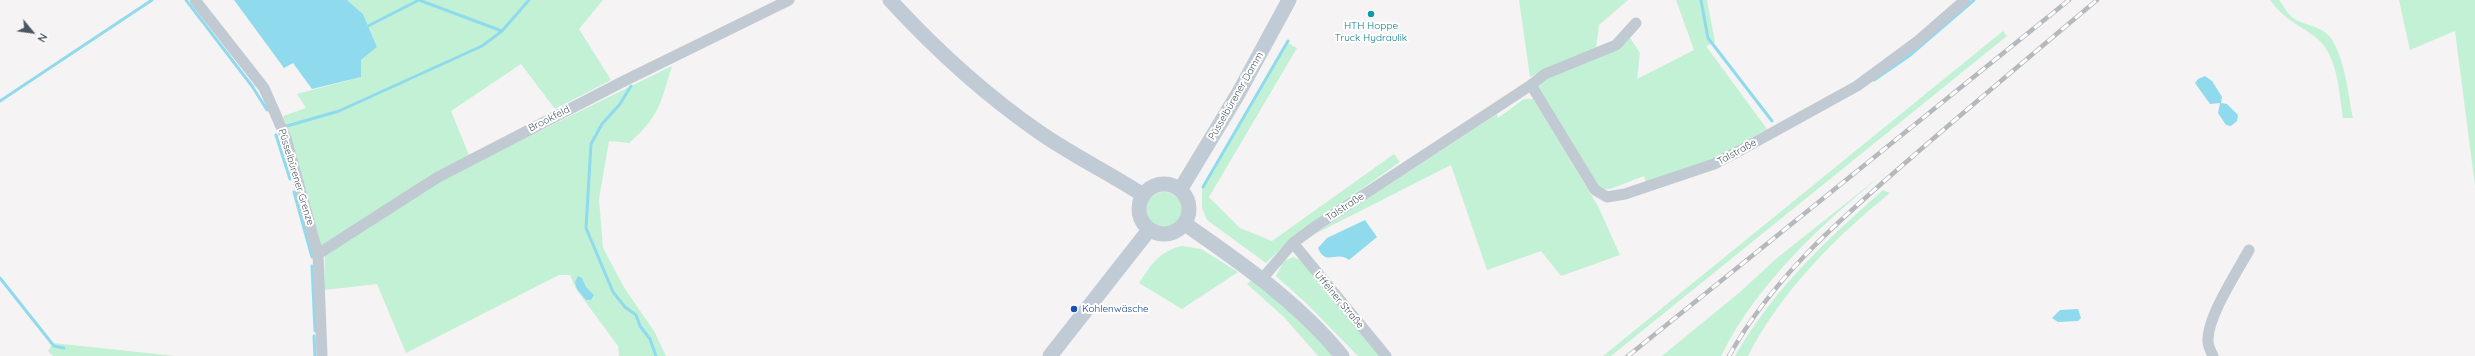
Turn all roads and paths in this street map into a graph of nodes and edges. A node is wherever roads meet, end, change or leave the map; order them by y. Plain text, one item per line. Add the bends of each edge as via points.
1 (195, 0) edge
2 (789, 0) edge
3 (890, 0) edge
4 (1289, 0) edge
5 (1965, 0) edge
6 (1636, 24) dead end
7 (1531, 85) junction
8 (1180, 190) junction
9 (1143, 195) junction
10 (1184, 224) junction
11 (1149, 230) junction
12 (1293, 243) junction
13 (2249, 250) dead end
14 (318, 254) junction
15 (1261, 280) junction
16 (322, 356) edge
17 (1050, 356) edge
18 (1342, 356) edge
19 (1386, 356) edge
20 (2213, 356) edge

1 - 14 street, Püsselbürener Grenze via 264,88 286,138
2 - 14 street, Brookfeld via 438,177
3 - 9 main road via 919,32 978,86 1039,132
4 - 8 main road, Püsselbürener Damm via 1238,94
5 - 7 street, Talstraße via 1918,41 1857,86 1714,164 1625,194 1607,197 1595,190
6 - 7 street, Talstraße via 1616,45 1546,74
7 - 12 street, Talstraße
8 - 9 main road via 1164,184 1149,189
8 - 10 main road via 1188,202 1188,217
9 - 11 main road via 1139,210 1144,225
10 - 11 main road via 1179,230 1164,235
10 - 15 main road
11 - 17 main road
12 - 15 street, Talstraße
12 - 19 street, Uffelner Straße
13 - 20 street via 2220,301 2212,321 2208,341
14 - 16 street, Püsselbürener Grenze
15 - 18 main road via 1299,311

